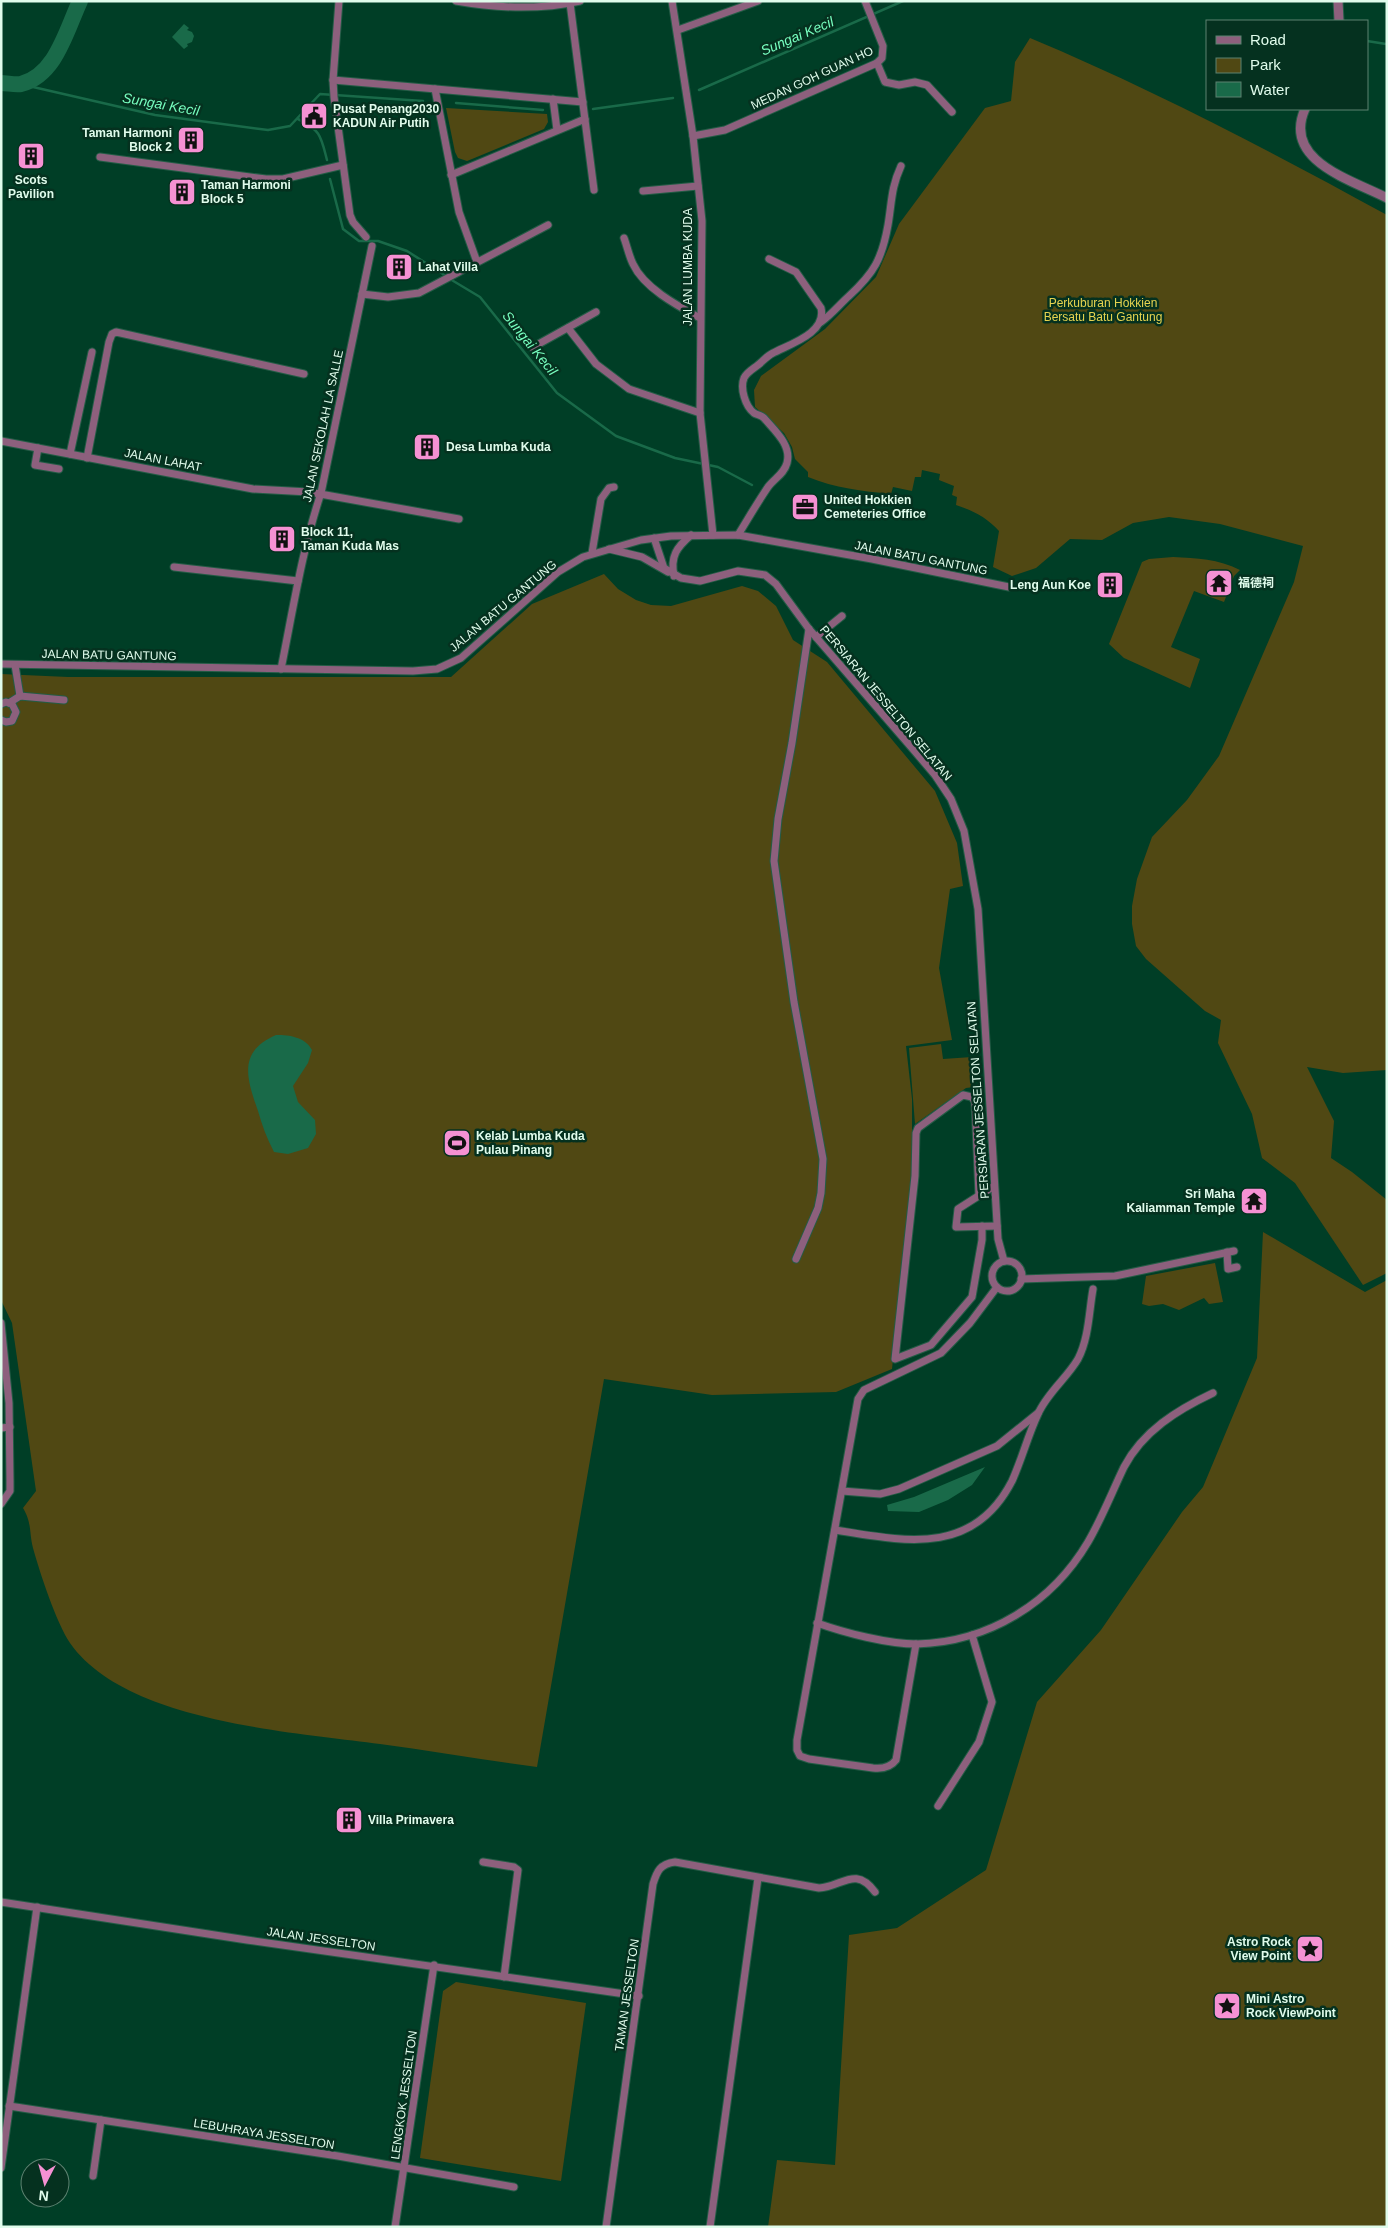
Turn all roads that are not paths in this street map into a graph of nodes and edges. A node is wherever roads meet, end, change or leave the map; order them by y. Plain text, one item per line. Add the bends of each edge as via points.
1 (339, 1) edge
2 (456, 1) edge
3 (580, 1) edge
4 (672, 1) edge
5 (758, 1) edge
6 (865, 1) edge
7 (1338, 1) edge
8 (570, 4) junction
9 (1339, 20) edge
10 (678, 30) junction
11 (877, 63) junction
12 (333, 80) junction
13 (434, 89) junction
14 (552, 99) junction
15 (583, 102) junction
16 (1305, 110) edge
17 (952, 112) dead end
18 (585, 119) junction
19 (557, 130) junction
20 (693, 136) junction
21 (100, 157) dead end
22 (343, 165) junction
23 (901, 166) dead end
24 (452, 175) junction
25 (698, 186) junction
26 (594, 190) dead end
27 (643, 191) dead end
28 (1387, 198) edge
29 (548, 224) dead end
30 (366, 237) dead end
31 (624, 238) dead end
32 (372, 246) dead end
33 (769, 259) dead end
34 (477, 262) junction
35 (362, 294) junction
36 (596, 312) dead end
37 (700, 318) junction
38 (821, 322) junction
39 (568, 328) junction
40 (534, 350) dead end
41 (92, 352) dead end
42 (304, 374) dead end
43 (700, 413) junction
44 (1, 441) edge
45 (38, 448) junction
46 (70, 454) junction
47 (87, 458) junction
48 (59, 468) dead end
49 (614, 487) dead end
50 (322, 494) junction
51 (460, 518) dead end
52 (714, 534) junction
53 (692, 535) junction
54 (738, 536) junction
55 (654, 538) junction
56 (609, 548) junction
57 (592, 553) junction
58 (174, 567) dead end
59 (671, 574) junction
60 (298, 581) junction
61 (1009, 587) dead end
62 (842, 616) dead end
63 (809, 629) junction
64 (816, 638) junction
65 (1, 664) edge
66 (15, 665) junction
67 (281, 669) junction
68 (20, 696) junction
69 (64, 700) dead end
70 (5, 703) edge
71 (1, 720) edge
72 (994, 1186) junction
73 (979, 1195) junction
74 (982, 1226) junction
75 (997, 1226) junction
76 (796, 1259) dead end
77 (1004, 1261) junction
78 (1237, 1267) dead end
79 (1021, 1279) junction
80 (997, 1287) junction
81 (1093, 1288) dead end
82 (1, 1323) edge
83 (1212, 1393) dead end
84 (1038, 1413) junction
85 (10, 1427) junction
86 (1, 1428) edge
87 (842, 1491) junction
88 (1, 1504) edge
89 (835, 1530) junction
90 (818, 1623) junction
91 (972, 1635) junction
92 (916, 1644) junction
93 (938, 1806) dead end
94 (483, 1862) dead end
95 (758, 1878) junction
96 (875, 1892) dead end
97 (1, 1902) edge
98 (37, 1907) junction
99 (434, 1966) junction
100 (504, 1977) junction
101 (639, 1996) junction
102 (9, 2106) junction
103 (101, 2120) junction
104 (1, 2168) edge
105 (405, 2168) junction
106 (93, 2176) dead end
107 (514, 2187) dead end
108 (395, 2227) edge
109 (606, 2227) edge
110 (710, 2227) edge

1 - 12 street
2 - 8 street via 515,7
3 - 8 street
4 - 10 street, JALAN LUMBA KUDA
5 - 10 street
6 - 11 street, MEDAN GOH GUAN HO via 883,46 882,58
7 - 9 street
8 - 15 street
10 - 20 street, JALAN LUMBA KUDA
11 - 17 street via 885,82 927,85
11 - 20 street, MEDAN GOH GUAN HO via 725,130
12 - 13 street
12 - 22 street
13 - 14 street
13 - 24 street
14 - 15 street
14 - 19 street
15 - 18 street
16 - 28 street via 1300,120 1300,133 1304,148 1314,160
18 - 19 street
18 - 26 street
19 - 24 street
20 - 25 street, JALAN LUMBA KUDA
21 - 22 street via 266,179 283,179
22 - 30 street via 350,215
23 - 38 street via 892,188 886,237 878,262 859,288
24 - 34 street via 462,227
25 - 27 street
25 - 37 street, JALAN LUMBA KUDA via 702,221
29 - 34 street
31 - 37 street via 632,262 660,294
32 - 35 street, JALAN SEKOLAH LA SALLE
33 - 38 street via 796,272 821,308
34 - 35 street via 419,293 405,296
35 - 50 street, JALAN SEKOLAH LA SALLE
36 - 39 street
37 - 43 street, JALAN LUMBA KUDA
38 - 54 street via 802,339 770,355 746,375 742,383 750,409 762,416 783,440 788,461
39 - 40 street via 535,346
39 - 43 street via 596,364 629,389
41 - 46 street
42 - 47 street via 116,332 109,342
43 - 52 street, JALAN LUMBA KUDA
44 - 45 street, JALAN LAHAT
45 - 46 street, JALAN LAHAT
45 - 48 street via 36,465
46 - 47 street, JALAN LAHAT
47 - 50 street, JALAN LAHAT via 253,489
49 - 57 street via 609,488 601,499
50 - 51 street, JALAN LAHAT
50 - 60 street, JALAN SEKOLAH LA SALLE via 311,523
52 - 53 street, JALAN BATU GANTUNG
52 - 54 street, JALAN BATU GANTUNG
53 - 55 street, JALAN BATU GANTUNG
53 - 59 street via 674,554
54 - 61 street, JALAN BATU GANTUNG
55 - 56 street, JALAN BATU GANTUNG
55 - 59 street via 661,561
56 - 57 street, JALAN BATU GANTUNG
56 - 59 street, PERSIARAN JESSELTON SELATAN via 642,557
57 - 67 street, JALAN BATU GANTUNG via 558,572 461,658 437,669
58 - 60 street
59 - 63 street, PERSIARAN JESSELTON SELATAN via 700,581 738,571 765,575 776,584
60 - 67 street, JALAN SEKOLAH LA SALLE
62 - 64 street
63 - 64 street, PERSIARAN JESSELTON SELATAN
63 - 76 street via 774,861 794,1002 823,1160 818,1208
64 - 72 street, PERSIARAN JESSELTON SELATAN via 935,775 951,799 964,832 978,909
65 - 66 street, JALAN BATU GANTUNG
66 - 67 street, JALAN BATU GANTUNG
66 - 68 street
68 - 69 street
68 - 70 street
70 - 71 street via 14,706 16,716 9,722
72 - 73 street
72 - 75 street, PERSIARAN JESSELTON SELATAN
73 - 74 street via 958,1209 956,1227
73 - 74 street via 974,1102 972,1097 963,1095 918,1128 916,1133 915,1176 895,1359 931,1345 972,1297
74 - 75 street
75 - 77 street, PERSIARAN JESSELTON SELATAN
77 - 79 street via 1018,1266
77 - 80 street via 993,1270 992,1279
78 - 79 street via 1228,1269 1231,1251 1115,1276
79 - 80 street via 1011,1290
80 - 87 street via 942,1353 861,1393
81 - 84 street via 1080,1354
82 - 85 street
83 - 91 street via 1164,1421 1144,1439 1124,1467 1088,1543 1050,1591 999,1626
84 - 87 street via 997,1446 899,1489 880,1494
84 - 89 street via 1011,1481 988,1512 974,1524 957,1533 921,1541
85 - 86 street
85 - 88 street via 10,1491
87 - 89 street
89 - 90 street
90 - 92 street via 847,1634
90 - 92 street via 796,1744 800,1756 809,1759 882,1769 893,1764
91 - 92 street
91 - 93 street via 992,1702 979,1742
94 - 100 street via 518,1870
95 - 96 street, TAMAN JESSELTON via 819,1888 841,1880 860,1880
95 - 101 street, TAMAN JESSELTON via 736,1871 675,1862 661,1866 653,1884
95 - 110 street
97 - 98 street, JALAN JESSELTON
98 - 99 street, JALAN JESSELTON
98 - 102 street
99 - 100 street, JALAN JESSELTON
99 - 105 street, LENGKOK JESSELTON
100 - 101 street, JALAN JESSELTON
101 - 109 street, TAMAN JESSELTON
102 - 103 street, LEBUHRAYA JESSELTON
102 - 104 street
103 - 105 street, LEBUHRAYA JESSELTON
103 - 106 street
105 - 107 street, LEBUHRAYA JESSELTON
105 - 108 street, LENGKOK JESSELTON

